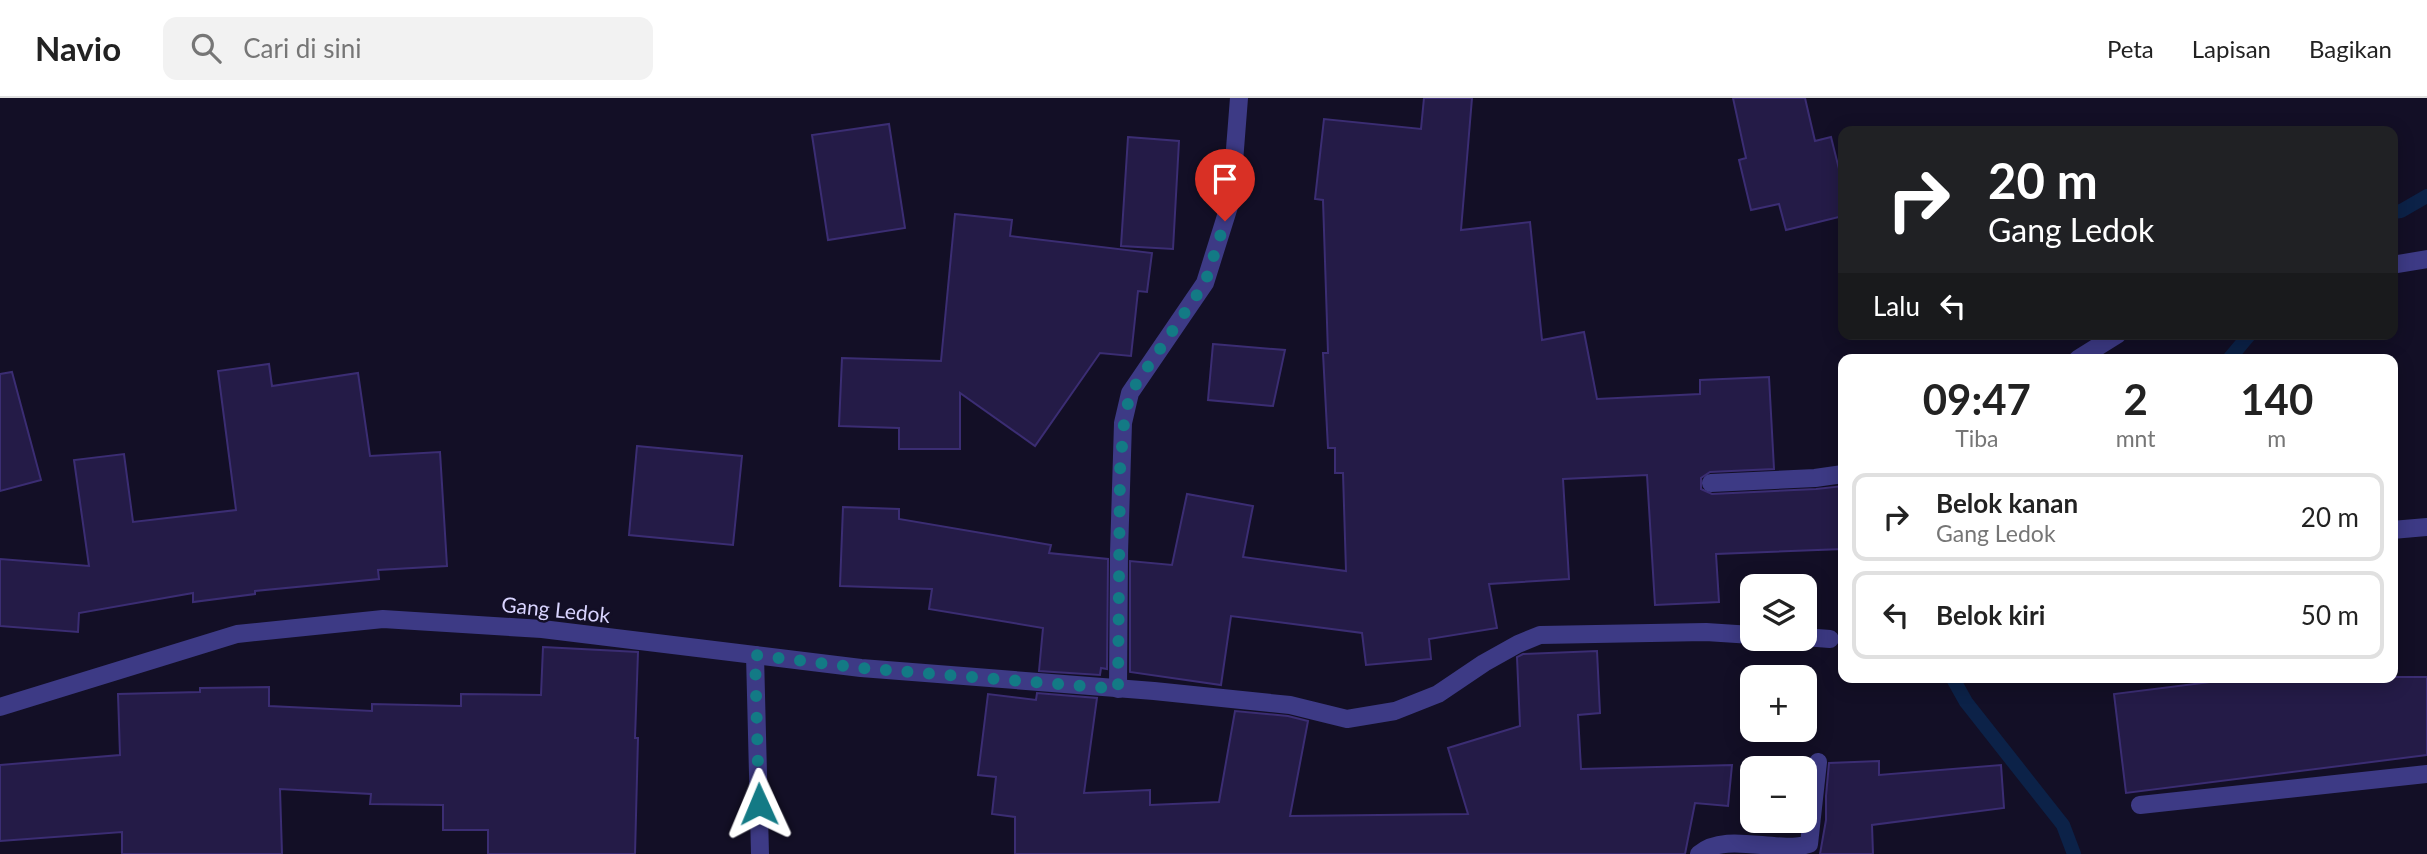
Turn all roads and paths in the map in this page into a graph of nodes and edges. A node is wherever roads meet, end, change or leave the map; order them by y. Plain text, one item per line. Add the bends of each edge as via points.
1 (1239, 98) edge
2 (2427, 259) edge
3 (2398, 264) edge
4 (2108, 340) edge
5 (2086, 354) edge
6 (1838, 475) edge
7 (1710, 483) dead end
8 (2427, 527) edge
9 (2398, 529) edge
10 (1740, 634) edge
11 (1817, 638) edge
12 (1830, 639) dead end
13 (755, 655) junction
14 (1118, 689) junction
15 (0, 707) edge
16 (1818, 762) dead end
17 (2427, 774) edge
18 (2140, 805) dead end
19 (760, 854) edge
20 (1699, 854) edge

1 - 14 street via 1231,200 1205,283 1130,393 1125,413 1120,470
2 - 3 street
4 - 5 street
6 - 7 street
8 - 9 street
10 - 14 street, Gang Ledok via 1540,635 1484,663 1438,694 1395,711 1346,719 1290,705
11 - 12 street
13 - 14 street, Gang Ledok
13 - 15 street, Gang Ledok via 542,629 383,619 237,634
13 - 19 street
16 - 20 street via 1809,845 1712,846
17 - 18 street

